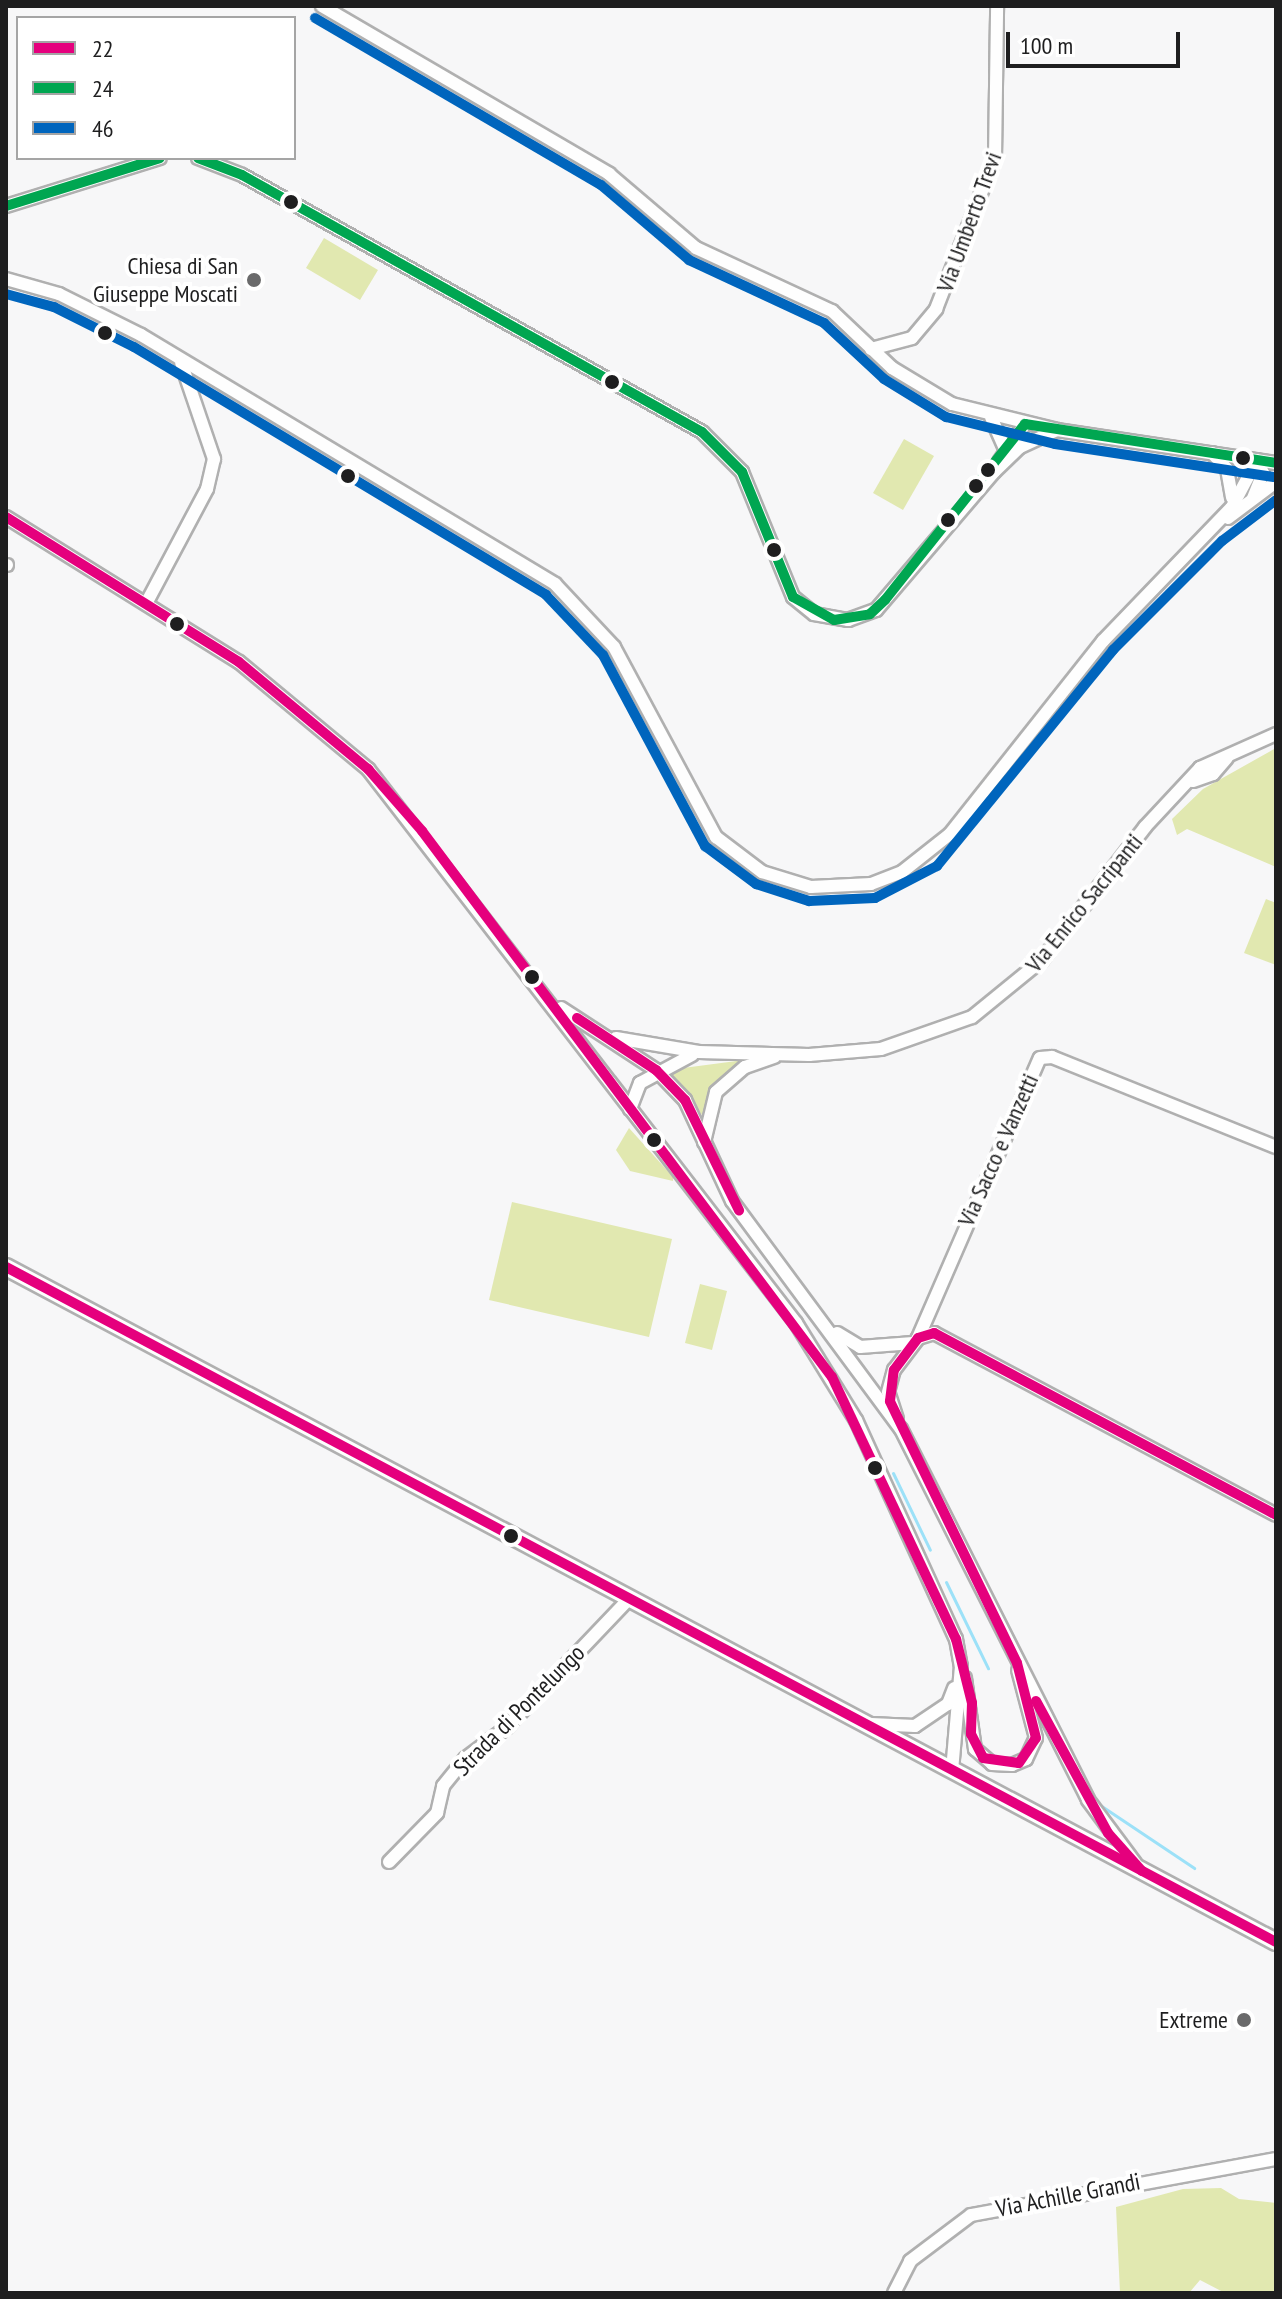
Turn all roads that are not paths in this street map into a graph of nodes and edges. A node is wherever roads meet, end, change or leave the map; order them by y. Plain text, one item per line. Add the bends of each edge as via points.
1 (322, 6) edge
2 (997, 6) edge
3 (154, 160) edge
4 (203, 160) edge
5 (6, 206) edge
6 (6, 279) edge
7 (871, 349) junction
8 (181, 362) junction
9 (991, 417) junction
10 (1025, 424) junction
11 (1057, 430) junction
12 (1020, 447) junction
13 (1005, 449) junction
14 (1212, 453) junction
15 (1257, 460) junction
16 (1276, 463) edge
17 (994, 472) junction
18 (1276, 482) edge
19 (1250, 502) junction
20 (1232, 507) junction
21 (6, 517) edge
22 (1213, 530) junction
23 (148, 600) junction
24 (1276, 734) edge
25 (555, 1004) junction
26 (605, 1035) junction
27 (699, 1052) junction
28 (783, 1054) junction
29 (656, 1070) junction
30 (630, 1109) junction
31 (704, 1142) junction
32 (1276, 1147) edge
33 (6, 1267) edge
34 (824, 1320) junction
35 (915, 1340) junction
36 (901, 1429) junction
37 (1276, 1515) edge
38 (629, 1599) junction
39 (1017, 1663) junction
40 (961, 1666) junction
41 (865, 1723) junction
42 (952, 1771) junction
43 (389, 1862) dead end
44 (1142, 1871) junction
45 (1276, 1942) edge
46 (1276, 2159) edge
47 (894, 2293) edge

1 - 7 street via 609,174 696,248 832,311
2 - 7 street, Via Umberto Trevi via 995,158 936,309 912,338
3 - 5 street
4 - 17 street via 242,175 494,322 702,432 742,472 793,597 814,614 848,620 876,610
6 - 8 street via 96,310
7 - 9 street via 924,390
8 - 22 street via 555,584 614,647 716,837 762,872 811,887 871,884 928,855 1103,641
8 - 23 street via 214,459 207,489
9 - 10 street
9 - 13 street
10 - 11 street
10 - 12 street
10 - 13 street
11 - 12 street
11 - 14 street
12 - 17 street
13 - 17 street
14 - 15 street
14 - 20 street via 1233,484
15 - 16 street
15 - 19 street via 1263,473
15 - 20 street
18 - 19 street
19 - 22 street
20 - 22 street
21 - 23 street
23 - 25 street via 304,711 368,769
24 - 28 street, Via Enrico Sacripanti via 1227,758 1213,774 1193,781 1162,807 1042,960 999,1000 946,1028 881,1049
25 - 26 street
25 - 30 street
26 - 27 street, Via Enrico Sacripanti
26 - 29 street
27 - 28 street, Via Enrico Sacripanti
27 - 29 street, Via Enrico Sacripanti
28 - 31 street, Via Enrico Sacripanti via 745,1067 716,1092
29 - 30 street via 635,1090
29 - 31 street via 685,1100
30 - 40 street via 832,1377 930,1581
31 - 34 street via 732,1201
32 - 35 street, Via Sacco e Vanzetti via 1052,1057 1040,1058
33 - 38 main road
34 - 35 street via 860,1347
34 - 36 street
35 - 36 street, Via Sacco e Vanzetti via 888,1392
35 - 37 street via 934,1333
36 - 39 street
38 - 41 main road
38 - 43 street, Strada di Pontelungo via 506,1728 466,1758 443,1786 437,1813
39 - 40 street via 1036,1738 1026,1759 1001,1766 975,1749
39 - 44 street via 1088,1800
40 - 41 street via 948,1704 932,1718 915,1726
40 - 42 street
41 - 42 main road
42 - 44 main road
44 - 45 main road
46 - 47 street, Via Achille Grandi via 971,2215 910,2261

